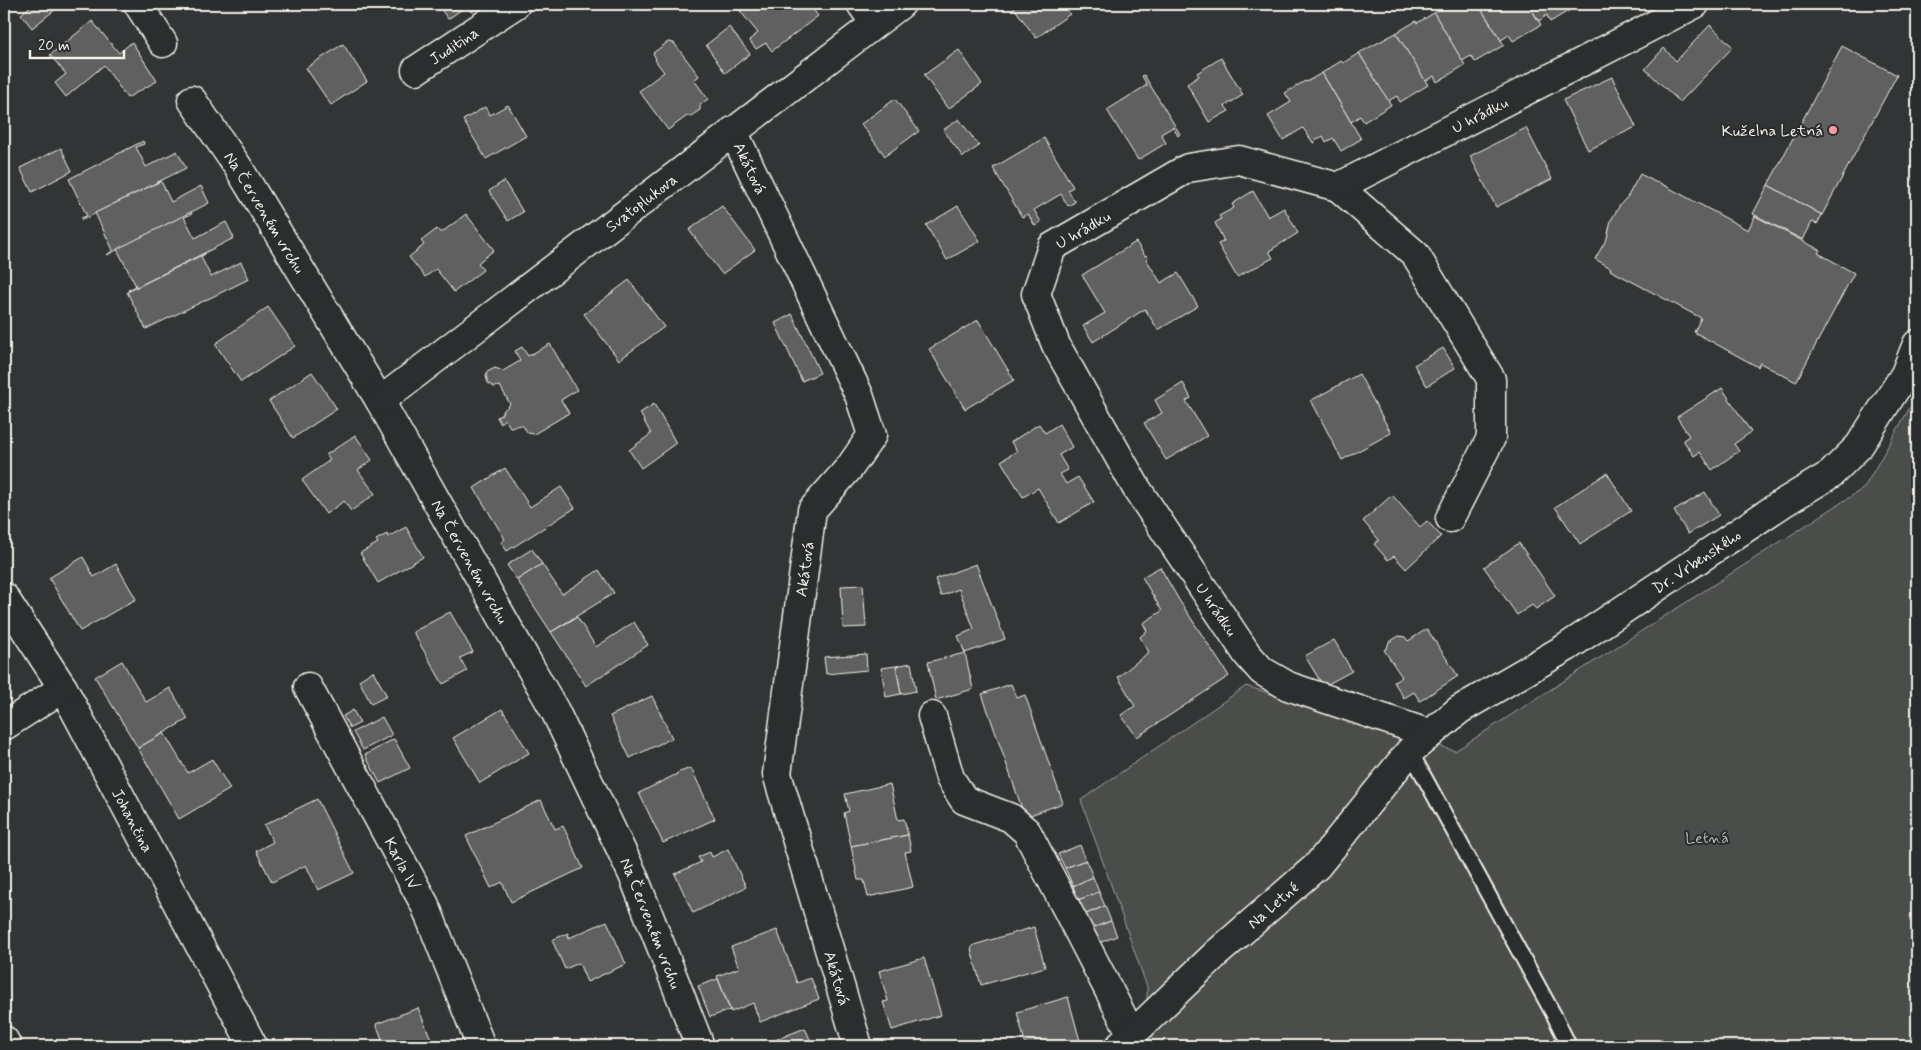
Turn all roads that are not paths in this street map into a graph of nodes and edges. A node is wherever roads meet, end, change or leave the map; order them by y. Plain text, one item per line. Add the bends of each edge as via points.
1 (138, 4) edge
2 (516, 4) edge
3 (901, 4) edge
4 (1695, 4) edge
5 (868, 13) edge
6 (163, 43) dead end
7 (416, 70) dead end
8 (192, 100) dead end
9 (733, 131) junction
10 (1338, 187) junction
11 (1917, 344) edge
12 (380, 401) junction
13 (1450, 518) dead end
14 (4, 597) edge
15 (63, 688) junction
16 (308, 688) dead end
17 (932, 716) dead end
18 (4, 726) edge
19 (1420, 743) junction
20 (4, 1040) edge
21 (1126, 1041) edge
22 (7, 1046) edge
23 (253, 1046) edge
24 (481, 1046) edge
25 (700, 1046) edge
26 (858, 1046) edge
27 (1569, 1046) edge

1 - 6 street
2 - 7 street, Juditina
3 - 5 street, Svatoplukova
4 - 10 street, U hrádku
5 - 9 street, Svatoplukova
8 - 12 street, Na Červeném vrchu via 238,167
9 - 12 street, Svatoplukova
9 - 26 street, Akátová via 859,395 872,435 850,467 812,510 777,774
10 - 13 street via 1415,254 1491,379 1491,438
10 - 19 street, U hrádku via 1239,160 1188,168 1052,248 1036,294 1056,345 1137,489 1247,654 1262,671 1288,686
11 - 19 street, Dr. Vrbenského via 1905,374 1859,446 1832,474 1783,503 1567,647 1459,710
12 - 25 street, Na Červeném vrchu via 555,711 633,875
14 - 15 street, Johančina
15 - 18 street
15 - 23 street, Johančina
16 - 24 street, Karla IV via 425,905
17 - 21 street via 950,778 964,800 1011,818 1027,832
19 - 21 street, Na Letné via 1316,866 1216,954
19 - 27 lane
20 - 22 street

